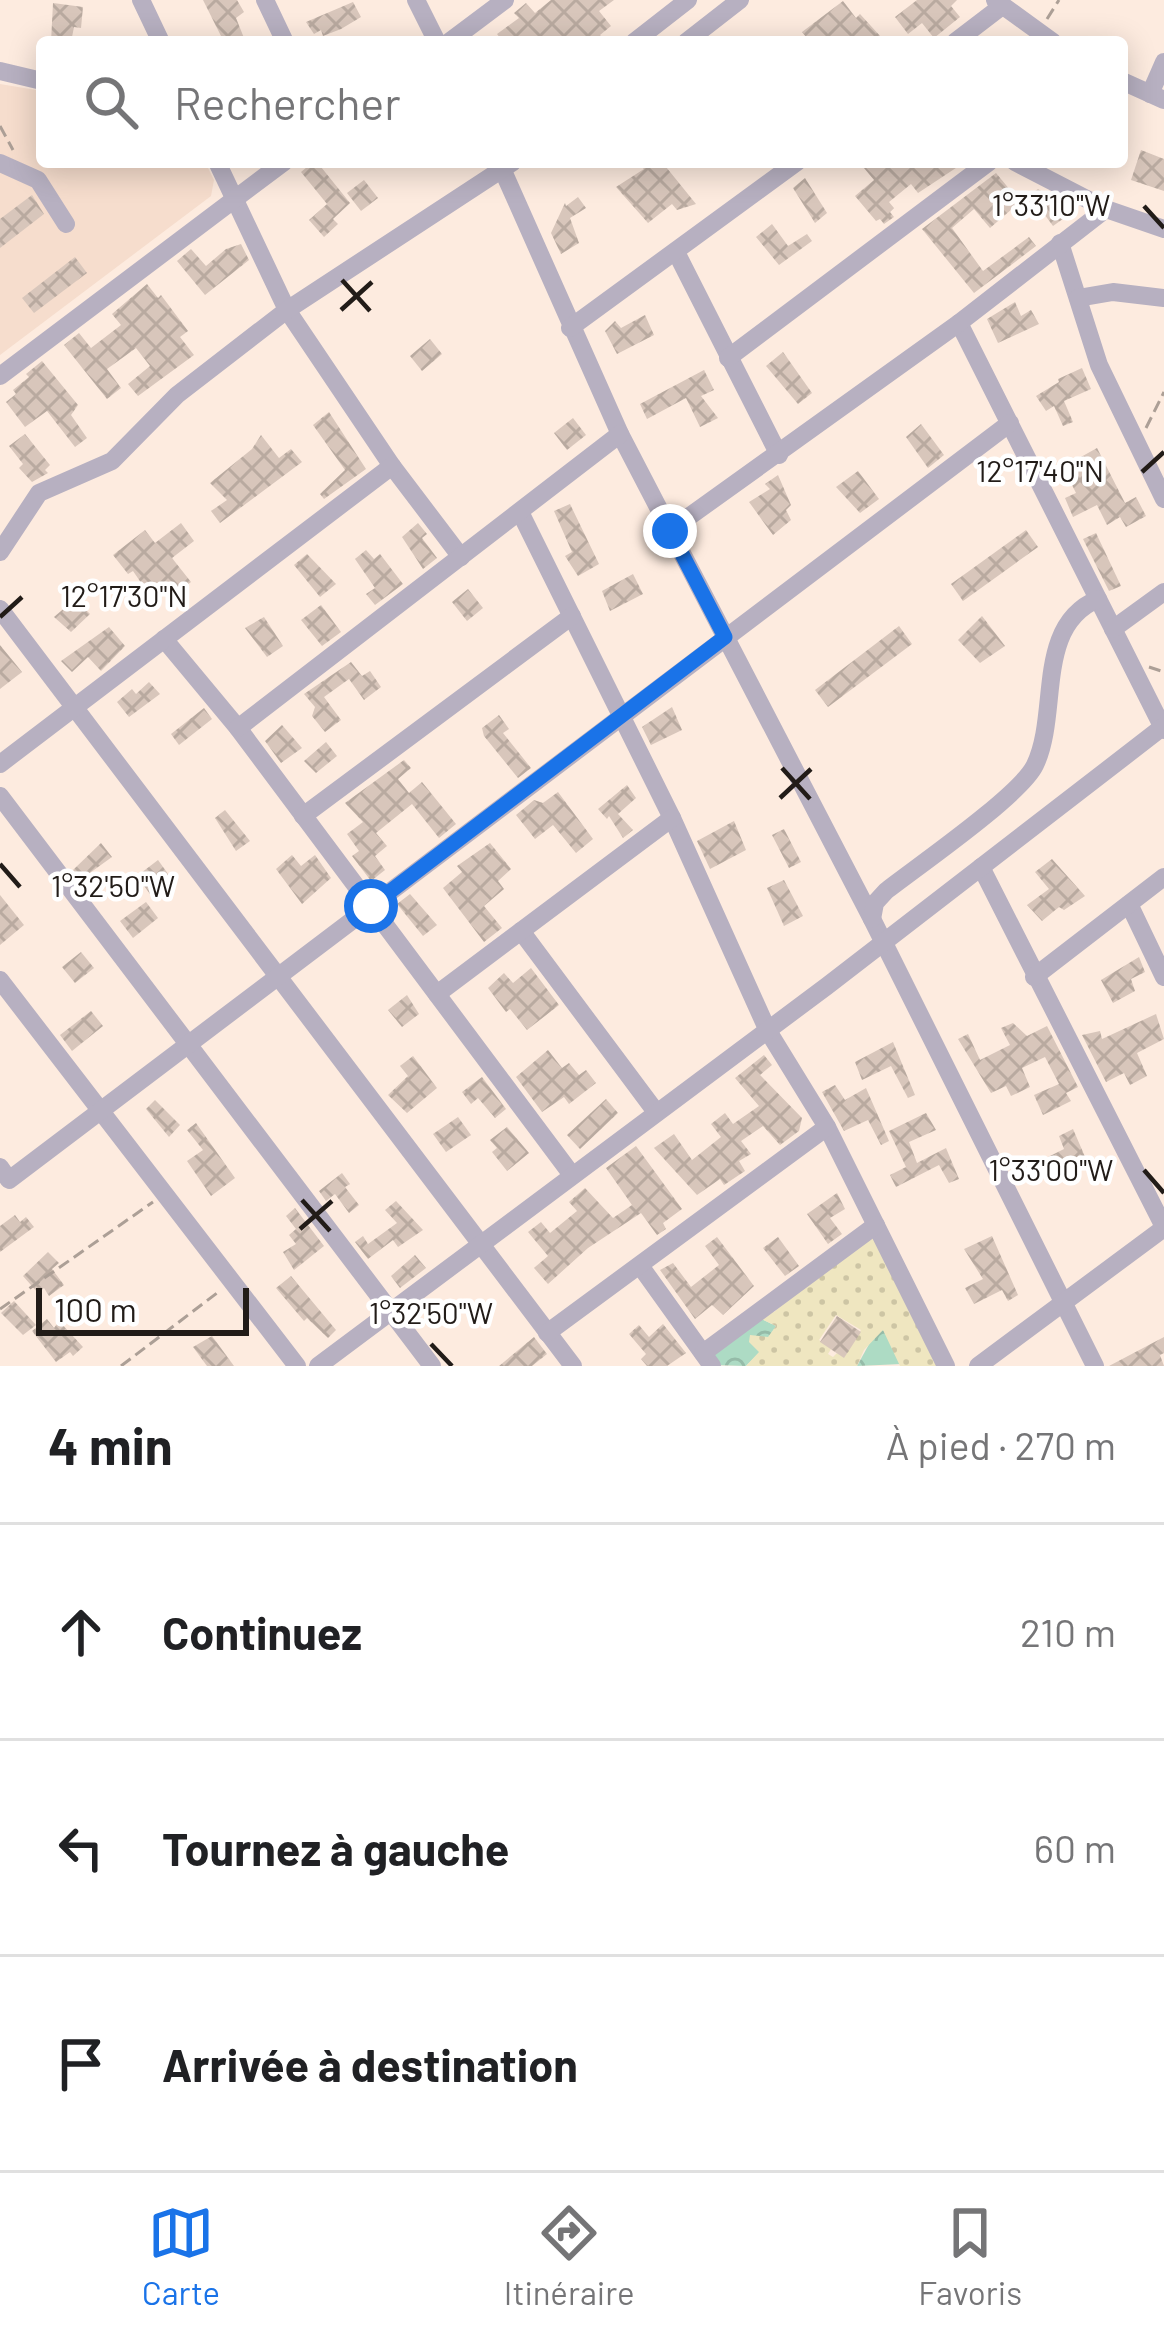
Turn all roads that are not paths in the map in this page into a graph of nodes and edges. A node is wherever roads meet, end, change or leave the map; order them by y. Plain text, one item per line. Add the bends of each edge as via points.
1 (141, 0) edge
2 (265, 0) edge
3 (416, 0) edge
4 (506, 0) edge
5 (688, 0) edge
6 (740, 0) edge
7 (999, 3) edge
8 (158, 36) edge
9 (282, 36) edge
10 (434, 36) edge
11 (457, 36) edge
12 (642, 36) edge
13 (694, 36) edge
14 (962, 36) edge
15 (1044, 36) edge
16 (1164, 62) edge
17 (0, 71) edge
18 (36, 80) edge
19 (1128, 84) edge
20 (1157, 97) edge
21 (0, 163) edge
22 (220, 168) edge
23 (276, 168) edge
24 (499, 168) edge
25 (507, 168) edge
26 (981, 168) edge
27 (1027, 168) edge
28 (772, 170) edge
29 (234, 200) junction
30 (1106, 209) junction
31 (66, 224) dead end
32 (1164, 229) edge
33 (1060, 243) junction
34 (676, 252) junction
35 (1078, 298) junction
36 (1164, 298) edge
37 (287, 310) junction
38 (959, 323) junction
39 (570, 328) junction
40 (728, 358) junction
41 (0, 376) edge
42 (1010, 423) junction
43 (620, 434) junction
44 (779, 455) junction
45 (392, 466) junction
46 (1163, 492) edge
47 (520, 512) junction
48 (670, 531) junction
49 (0, 552) edge
50 (461, 557) junction
51 (1164, 592) edge
52 (1098, 599) junction
53 (0, 609) edge
54 (572, 616) junction
55 (1113, 629) junction
56 (725, 637) junction
57 (164, 639) junction
58 (72, 709) junction
59 (621, 717) junction
60 (238, 728) junction
61 (1164, 728) edge
62 (0, 764) edge
63 (0, 796) edge
64 (303, 816) junction
65 (672, 818) junction
66 (981, 867) junction
67 (1164, 877) edge
68 (1130, 904) junction
69 (371, 906) junction
70 (872, 919) junction
71 (521, 931) junction
72 (884, 941) junction
73 (1034, 976) junction
74 (277, 977) junction
75 (1164, 977) edge
76 (0, 980) edge
77 (437, 994) junction
78 (768, 1031) junction
79 (188, 1044) junction
80 (100, 1111) junction
81 (656, 1112) junction
82 (826, 1127) junction
83 (0, 1167) edge
84 (572, 1175) junction
85 (876, 1225) junction
86 (1164, 1227) edge
87 (482, 1244) junction
88 (641, 1267) junction
89 (1064, 1302) junction
90 (391, 1311) junction
91 (547, 1333) junction
92 (708, 1359) edge
93 (296, 1366) edge
94 (318, 1366) edge
95 (432, 1366) edge
96 (573, 1366) edge
97 (946, 1366) edge
98 (978, 1366) edge
99 (1095, 1366) edge

1 - 8 street
2 - 9 street
3 - 10 street
4 - 11 street
5 - 12 street
6 - 13 street
7 - 14 street
7 - 15 street
16 - 20 street
17 - 18 street
19 - 20 street
21 - 31 street via 38,180
22 - 29 street
23 - 29 street
24 - 37 street
25 - 39 street
26 - 40 street
27 - 30 street
28 - 34 street
29 - 37 street
29 - 41 street
30 - 32 street
30 - 33 street
33 - 35 street
33 - 38 street
34 - 39 street
34 - 40 street
35 - 36 street
35 - 46 street via 1100,365
37 - 45 street
37 - 49 street via 177,395 112,461 39,493
38 - 42 street
38 - 44 street
39 - 43 street
40 - 44 street
42 - 52 street
42 - 56 street
43 - 47 street
43 - 48 street
44 - 48 street
45 - 50 street
45 - 57 street
47 - 50 street
47 - 54 street
48 - 56 street
50 - 60 street
51 - 55 street
52 - 55 street
52 - 70 street via 1072,614 1062,638 1034,768 886,891
53 - 58 street
54 - 59 street
54 - 64 street
55 - 61 street
56 - 59 street
56 - 70 street
57 - 58 street
57 - 60 street
58 - 62 street
58 - 74 street
59 - 65 street
59 - 69 street
60 - 64 street
61 - 66 street
63 - 79 street
64 - 69 street
65 - 71 street
65 - 78 street
66 - 72 street
66 - 73 street
67 - 68 street
68 - 73 street
68 - 75 street
69 - 74 street
69 - 77 street
70 - 72 street
71 - 77 street
71 - 81 street
72 - 78 street
72 - 89 street
73 - 86 street
74 - 79 street
74 - 87 street
76 - 80 street
77 - 84 street
78 - 81 street
78 - 82 street
79 - 80 street
79 - 90 street
80 - 83 street via 9,1180
80 - 93 street
81 - 84 street
82 - 85 street
82 - 88 street
84 - 87 street
85 - 92 street
85 - 97 street
86 - 89 street
87 - 90 street
87 - 91 street
88 - 91 street
88 - 92 street
89 - 98 street
89 - 99 street
90 - 94 street
90 - 95 street
91 - 96 street

